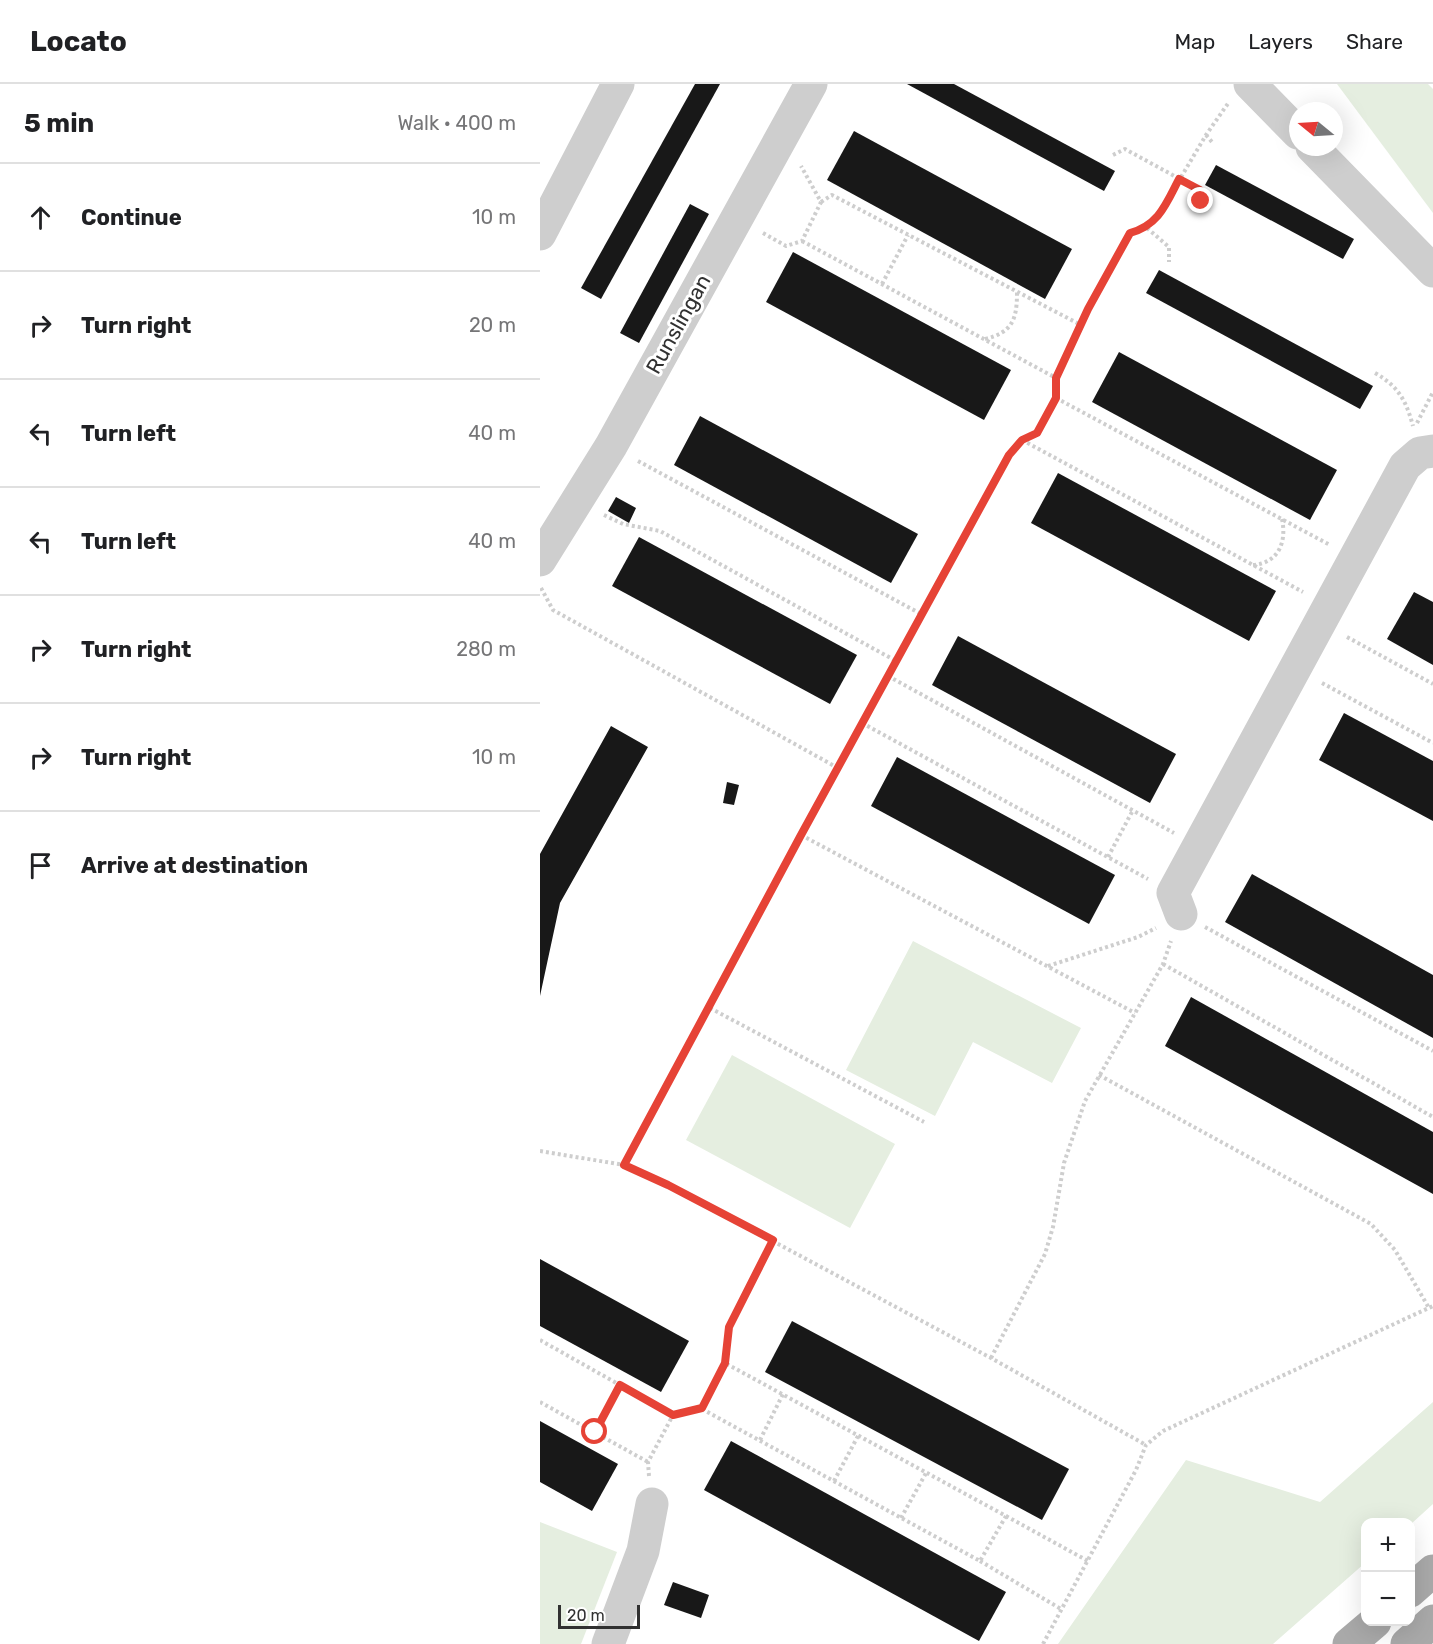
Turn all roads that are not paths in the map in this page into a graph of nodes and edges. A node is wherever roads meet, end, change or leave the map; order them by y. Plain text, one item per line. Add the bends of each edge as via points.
1 (618, 84) edge
2 (811, 84) edge
3 (1240, 93) edge
4 (1289, 127) edge
5 (1321, 156) edge
6 (540, 234) edge
7 (1433, 271) edge
8 (1423, 440) edge
9 (540, 560) edge
10 (1177, 904) road end
11 (652, 1504) road end
12 (1433, 1571) edge
13 (1415, 1587) edge
14 (1433, 1621) edge
15 (1370, 1626) edge
16 (608, 1644) edge
17 (1349, 1644) edge
18 (1407, 1644) edge

1 - 6 street
2 - 9 street, Runslingan via 611,446
3 - 4 street
5 - 7 street
8 - 10 street via 1420,453 1405,466 1199,846
11 - 16 street via 643,1551
12 - 13 main road
14 - 18 main road
15 - 17 main road

